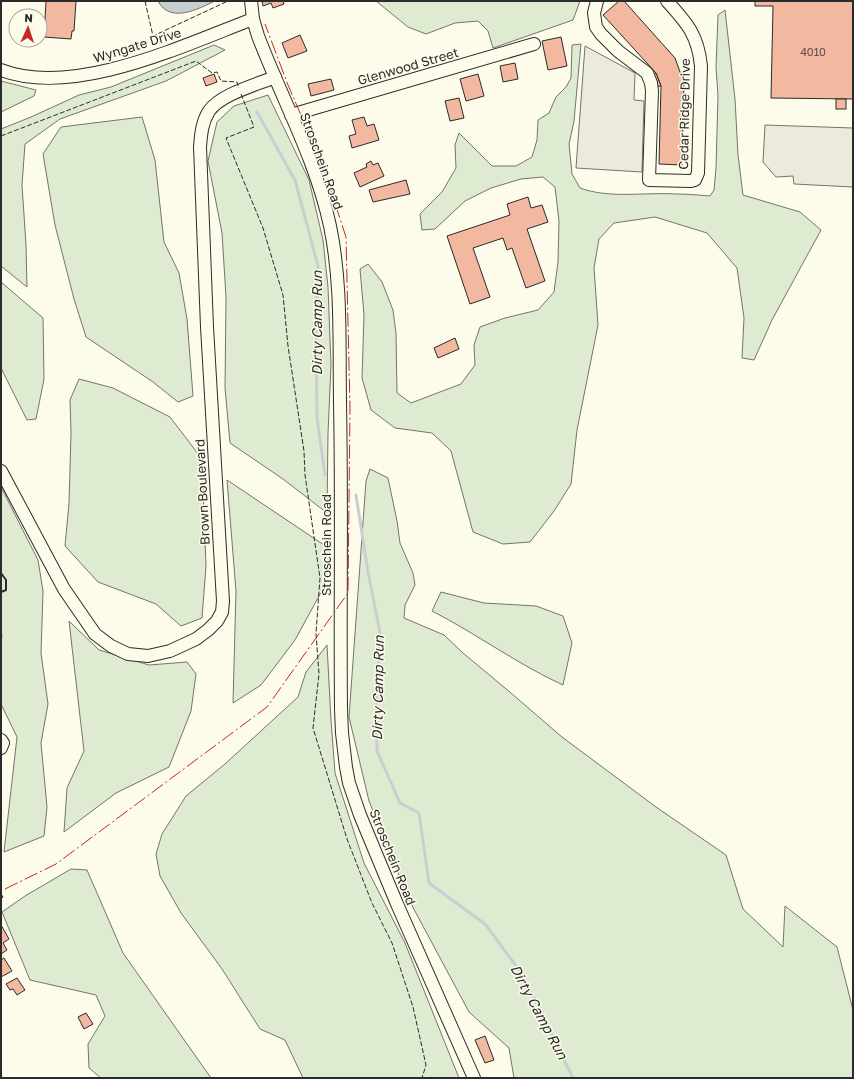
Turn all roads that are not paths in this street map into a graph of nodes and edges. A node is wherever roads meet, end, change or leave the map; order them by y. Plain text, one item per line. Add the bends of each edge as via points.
1 (251, 1) edge
2 (597, 1) edge
3 (667, 1) edge
4 (253, 19) junction
5 (534, 44) dead end
6 (1, 70) edge
7 (275, 77) junction
8 (291, 115) junction
9 (1, 471) edge
10 (1, 740) edge
11 (1, 748) edge
12 (474, 1078) edge

1 - 4 street, Stroschein Road
2 - 3 street, Cedar Ridge Drive via 594,13 601,34 618,51 643,69 650,78 652,91 649,180 691,182 698,174 700,56 690,28
4 - 6 street, Wyngate Drive via 146,59 96,72 42,78 23,77
4 - 7 street, Stroschein Road
5 - 8 street, Glenwood Street
7 - 8 street, Stroschein Road
7 - 9 street, Brown Boulevard via 216,103 204,121 201,133 206,327 223,601 222,612 217,621 196,638 170,651 148,656 128,654 111,646 95,634 64,589
8 - 12 street, Stroschein Road via 320,190 330,227 335,263 339,333 341,709 346,767 356,804 376,855
10 - 11 street

